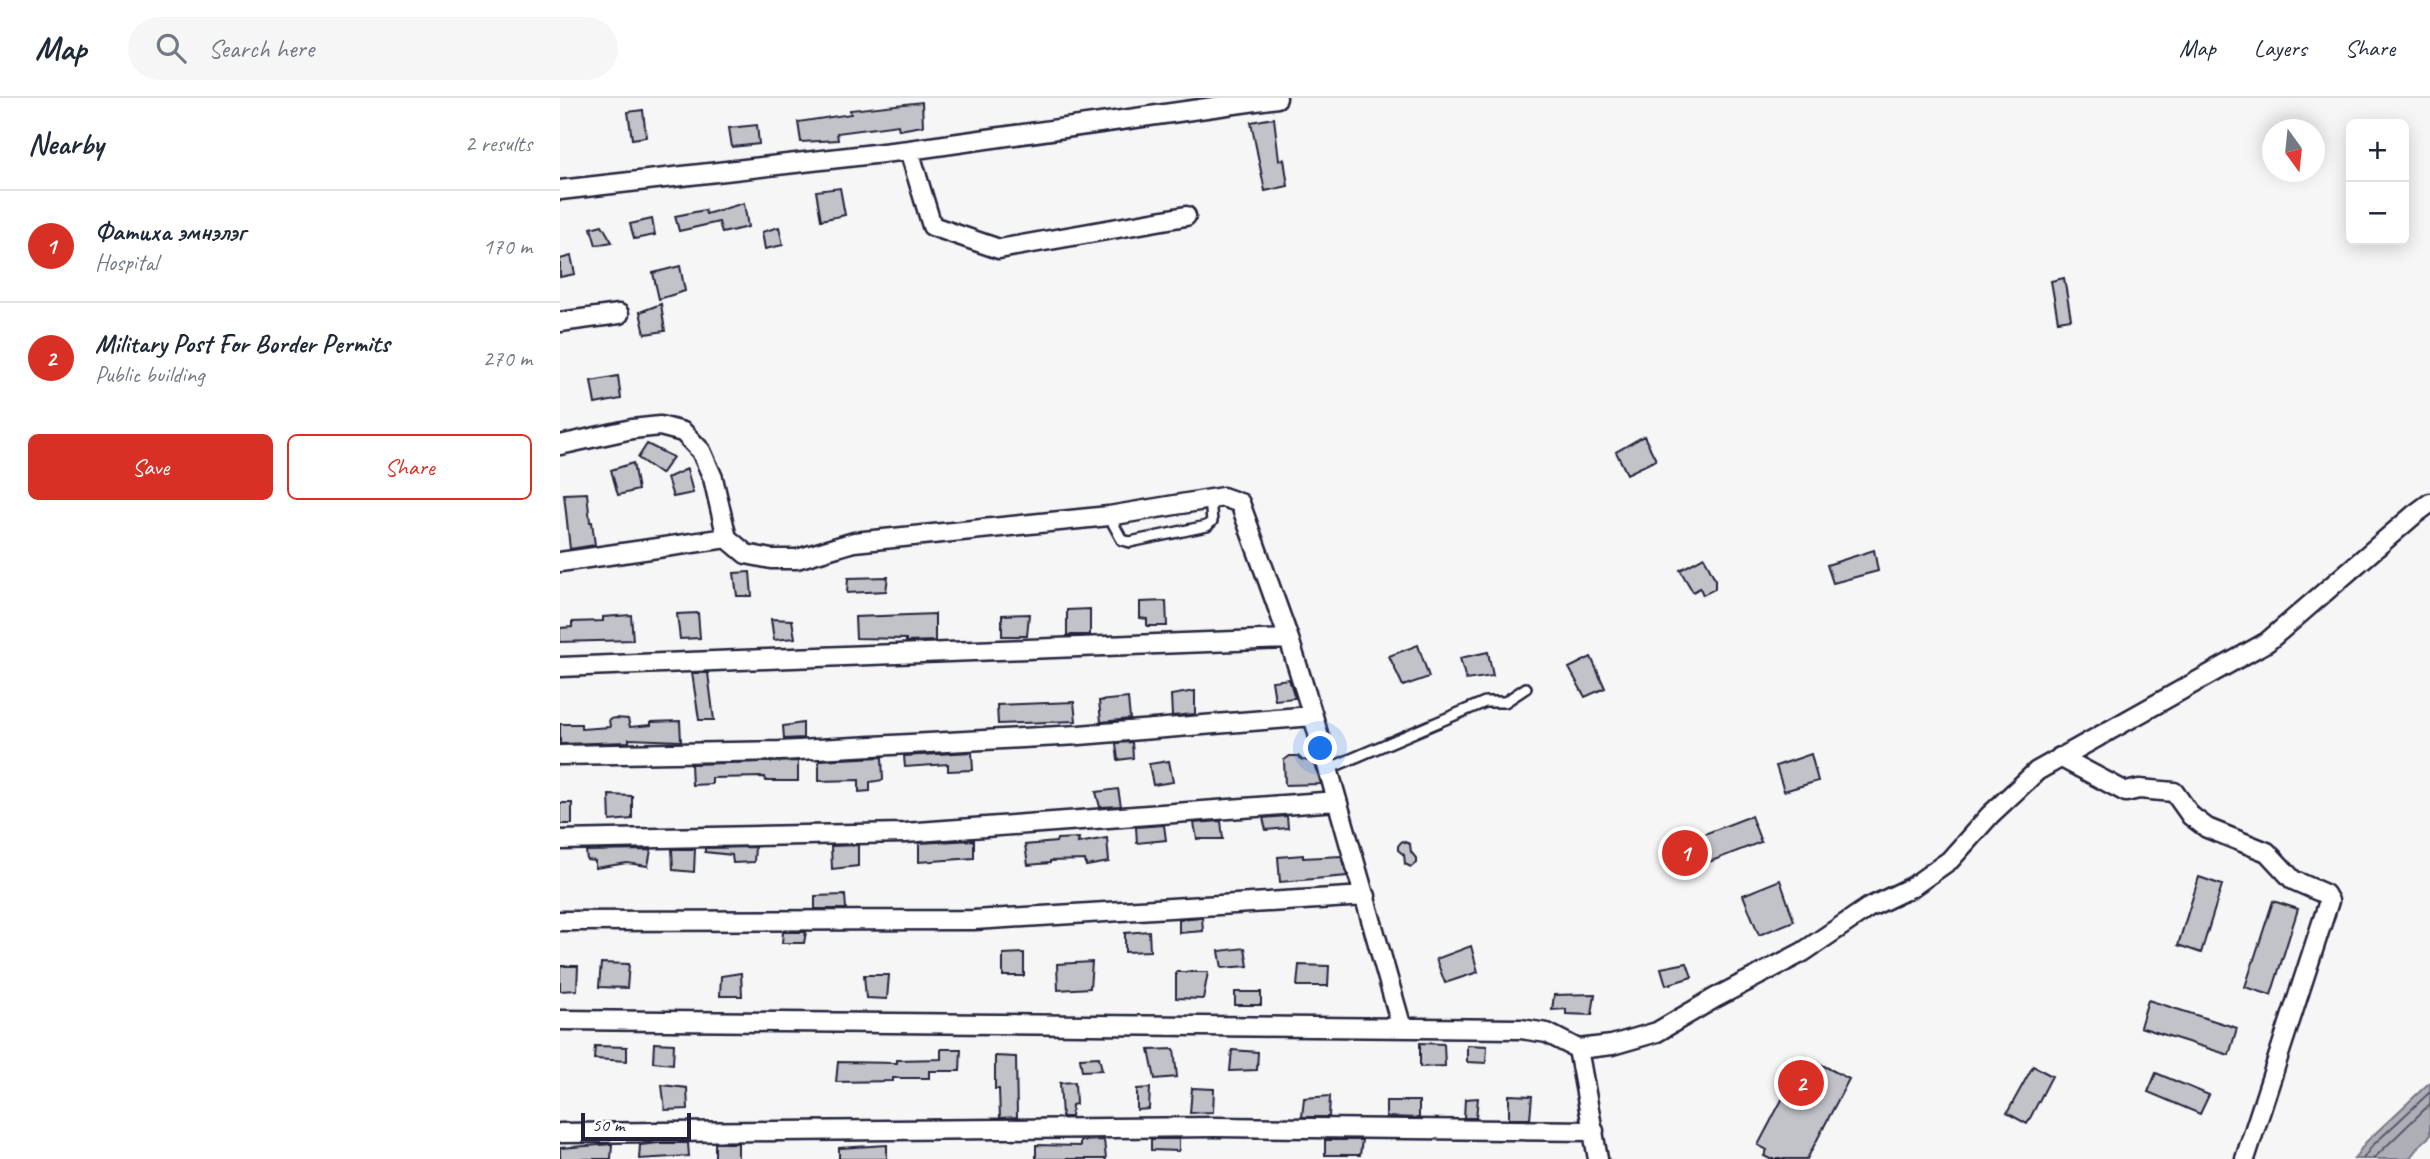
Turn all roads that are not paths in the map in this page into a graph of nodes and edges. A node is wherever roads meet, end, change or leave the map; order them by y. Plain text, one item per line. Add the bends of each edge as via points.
1 (1277, 98) edge
2 (909, 150) junction
3 (560, 190) edge
4 (1186, 216) dead end
5 (620, 314) dead end
6 (560, 322) edge
7 (560, 445) edge
8 (1210, 500) junction
9 (2430, 503) edge
10 (1109, 516) junction
11 (727, 538) junction
12 (560, 562) edge
13 (1289, 639) junction
14 (560, 667) edge
15 (1526, 688) dead end
16 (1313, 716) junction
17 (560, 755) edge
18 (2060, 757) junction
19 (1328, 769) junction
20 (1337, 801) junction
21 (560, 839) edge
22 (1366, 896) junction
23 (560, 921) edge
24 (560, 1020) edge
25 (1402, 1027) junction
26 (1578, 1049) junction
27 (1594, 1131) junction
28 (560, 1133) edge
29 (1598, 1159) edge
30 (2245, 1159) edge

1 - 2 street
2 - 3 street
2 - 4 street via 932,226 999,249
5 - 6 street
7 - 11 street via 660,426 683,432 702,452 713,478
8 - 10 street
8 - 10 lane via 1212,521 1207,526 1130,542 1122,540
8 - 13 street via 1223,497 1240,503
9 - 18 street via 2267,642
10 - 11 street via 854,542 797,559 746,554
11 - 12 street
13 - 14 street
13 - 16 street
15 - 19 lane via 1505,702 1485,702
16 - 17 street via 807,750
16 - 19 street
18 - 26 street via 2037,771 1990,815 1950,860 1912,887 1867,908 1803,952 1657,1032
18 - 30 street via 2126,792 2174,792 2191,816 2207,828 2267,852 2293,880 2325,894 2329,901
19 - 20 street
20 - 21 street via 905,833
20 - 22 street
22 - 23 street via 974,920
22 - 25 street
24 - 25 street
25 - 26 street via 1521,1029 1547,1034
26 - 27 street
27 - 28 street via 1214,1127
27 - 29 street

